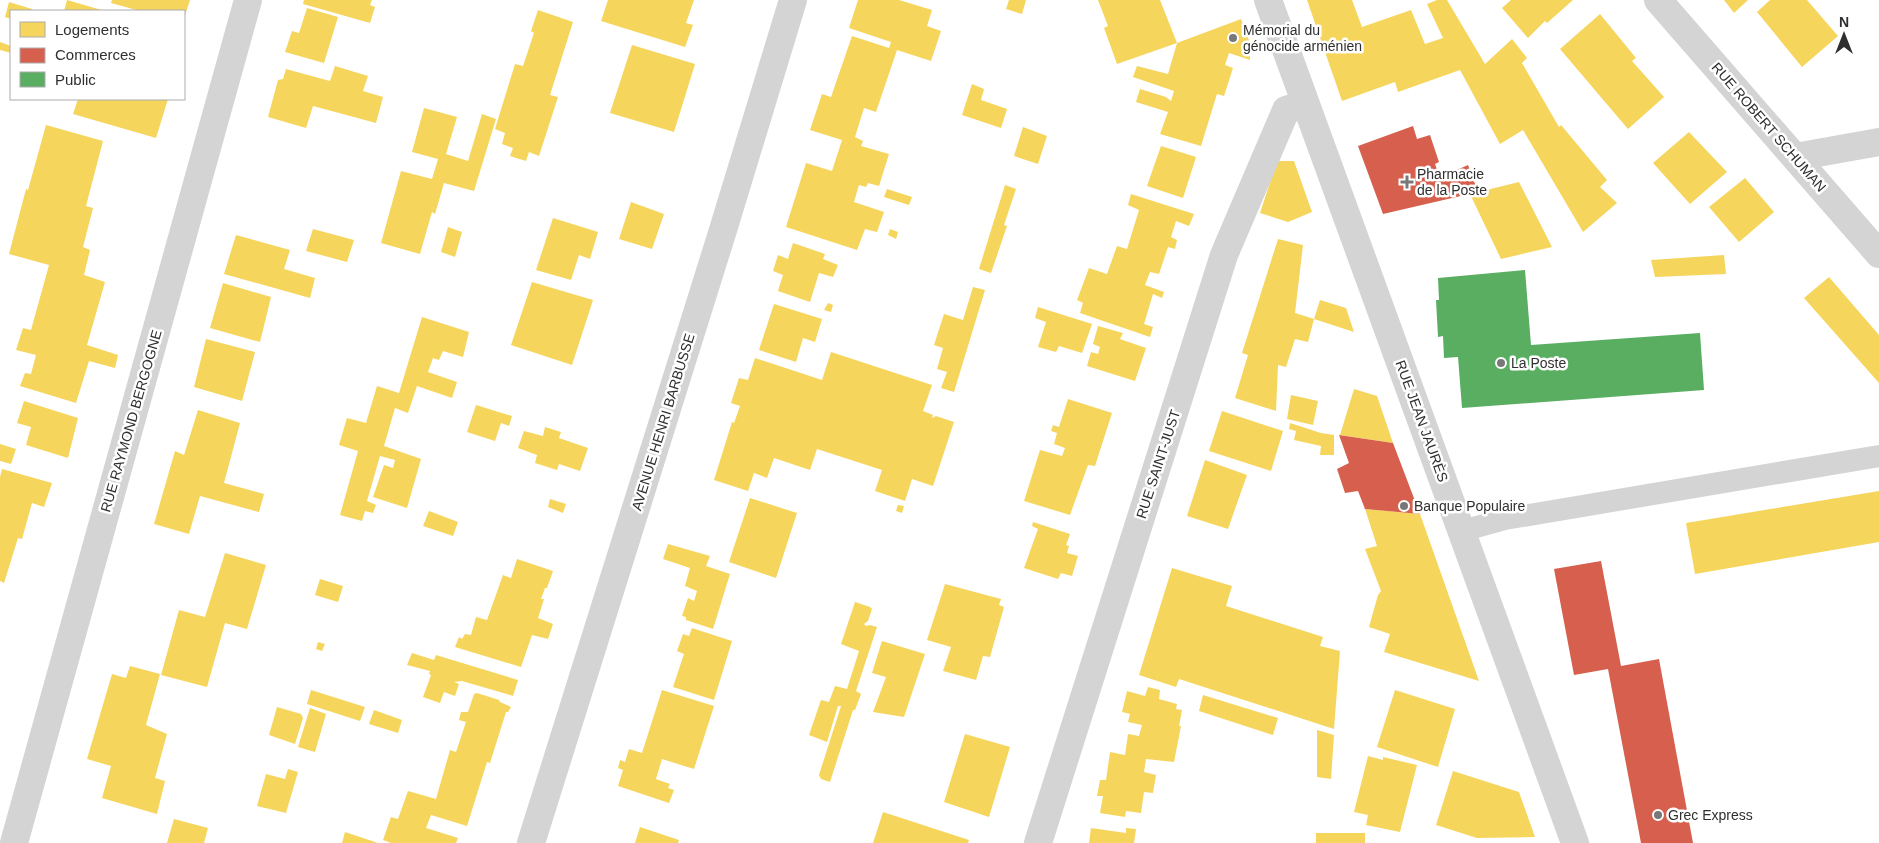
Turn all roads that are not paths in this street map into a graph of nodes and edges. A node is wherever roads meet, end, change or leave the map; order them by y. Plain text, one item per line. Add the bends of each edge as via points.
1 (248, 0) edge
2 (793, 0) edge
3 (1268, 0) edge
4 (1658, 0) edge
5 (1306, 104) junction
6 (1879, 142) edge
7 (1795, 157) junction
8 (1879, 254) edge
9 (1879, 456) edge
10 (1462, 531) junction
11 (14, 843) edge
12 (532, 843) edge
13 (1038, 843) edge
14 (1575, 843) edge

1 - 11 street, RUE RAYMOND BERGOGNE
2 - 12 street, AVENUE HENRI BARBUSSE
3 - 5 street, RUE JEAN JAURÈS
4 - 7 street, RUE ROBERT SCHUMAN
5 - 10 street, RUE JEAN JAURÈS
5 - 13 street, RUE SAINT-JUST via 1286,110 1224,255
6 - 7 street
7 - 8 street, RUE ROBERT SCHUMAN
9 - 10 lane via 1505,519
10 - 14 street, RUE JEAN JAURÈS

